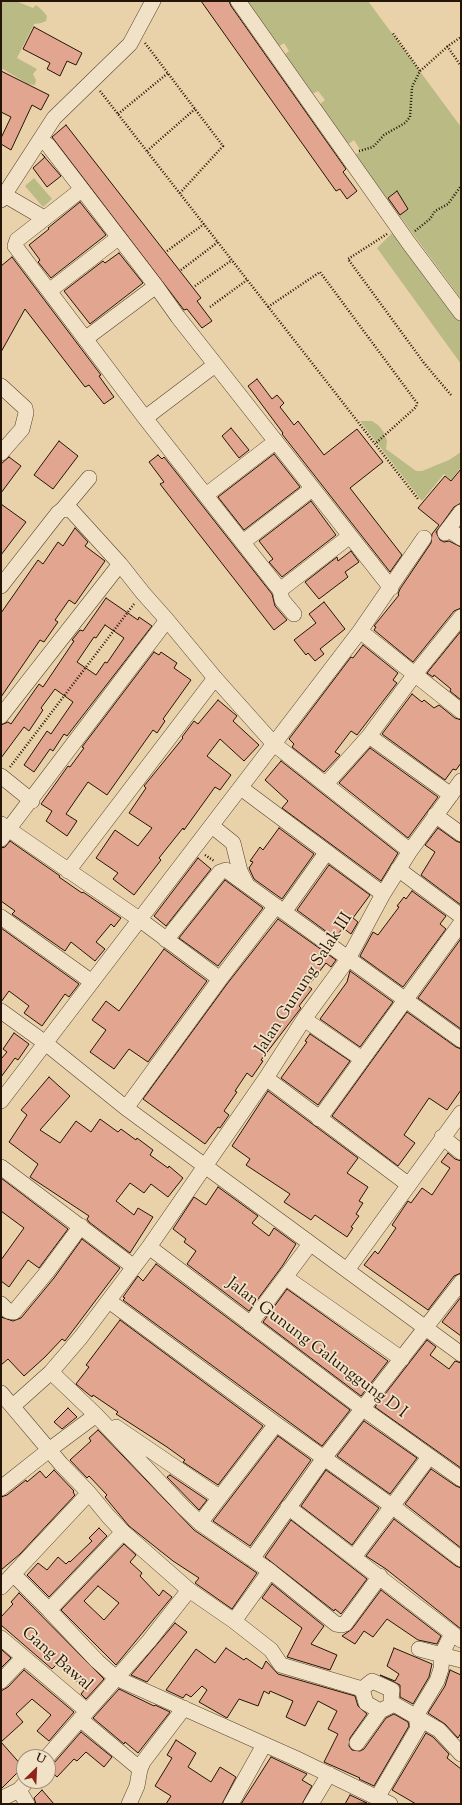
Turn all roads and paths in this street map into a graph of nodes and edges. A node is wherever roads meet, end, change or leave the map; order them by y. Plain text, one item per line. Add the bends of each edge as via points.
1 (153, 1) edge
2 (238, 1) edge
3 (392, 32) dead end
4 (136, 34) junction
5 (461, 37) edge
6 (447, 46) junction
7 (461, 66) edge
8 (420, 71) junction
9 (168, 73) junction
10 (97, 87) dead end
11 (195, 109) junction
12 (118, 114) junction
13 (48, 145) dead end
14 (147, 151) junction
15 (348, 157) junction
16 (461, 186) edge
17 (81, 190) junction
18 (180, 193) junction
19 (2, 196) edge
20 (44, 218) junction
21 (204, 224) junction
22 (402, 233) junction
23 (118, 238) junction
24 (218, 242) junction
25 (167, 251) dead end
26 (232, 260) junction
27 (181, 270) dead end
28 (247, 280) junction
29 (156, 286) junction
30 (195, 286) dead end
31 (49, 291) junction
32 (210, 307) dead end
33 (268, 307) junction
34 (461, 313) edge
35 (85, 339) junction
36 (215, 365) junction
37 (1, 386) edge
38 (451, 395) dead end
39 (146, 418) junction
40 (275, 442) junction
41 (375, 444) junction
42 (1, 453) edge
43 (89, 478) dead end
44 (312, 489) junction
45 (206, 495) junction
46 (418, 499) dead end
47 (63, 509) junction
48 (461, 512) edge
49 (350, 536) junction
50 (424, 538) dead end
51 (461, 538) edge
52 (243, 542) junction
53 (120, 564) junction
54 (1, 586) edge
55 (391, 588) junction
56 (280, 590) junction
57 (143, 594) junction
58 (294, 614) dead end
59 (461, 617) edge
60 (167, 620) junction
61 (360, 631) junction
62 (415, 674) junction
63 (214, 678) junction
64 (461, 711) edge
65 (1, 716) edge
66 (369, 736) junction
67 (274, 744) junction
68 (1, 776) edge
69 (461, 781) edge
70 (326, 784) junction
71 (241, 788) junction
72 (451, 794) junction
73 (32, 801) junction
74 (435, 815) junction
75 (212, 826) junction
76 (4, 831) edge
77 (461, 834) edge
78 (195, 848) junction
79 (410, 851) junction
80 (326, 853) junction
81 (398, 869) junction
82 (226, 870) junction
83 (68, 871) junction
84 (247, 885) junction
85 (383, 894) junction
86 (280, 909) junction
87 (461, 916) edge
88 (1, 917) edge
89 (139, 919) junction
90 (461, 923) edge
91 (166, 940) junction
92 (348, 959) junction
93 (220, 979) junction
94 (92, 982) junction
95 (406, 1000) junction
96 (1, 1010) edge
97 (304, 1019) junction
98 (461, 1040) edge
99 (44, 1042) junction
100 (362, 1059) junction
101 (266, 1078) junction
102 (1, 1101) edge
103 (126, 1108) junction
104 (461, 1113) edge
105 (319, 1119) junction
106 (442, 1137) junction
107 (461, 1152) edge
108 (205, 1166) junction
109 (1, 1167) edge
110 (409, 1185) junction
111 (82, 1226) junction
112 (310, 1244) junction
113 (149, 1247) junction
114 (134, 1267) junction
115 (347, 1270) junction
116 (285, 1277) junction
117 (461, 1282) edge
118 (109, 1301) junction
119 (1, 1304) edge
120 (250, 1324) junction
121 (427, 1327) junction
122 (461, 1354) edge
123 (402, 1359) junction
124 (51, 1372) junction
125 (1, 1393) edge
126 (13, 1406) junction
127 (362, 1408) junction
128 (96, 1415) junction
129 (276, 1424) junction
130 (48, 1450) junction
131 (429, 1456) junction
132 (324, 1458) junction
133 (461, 1479) edge
134 (2, 1486) edge
135 (89, 1492) junction
136 (220, 1497) junction
137 (392, 1506) junction
138 (288, 1507) junction
139 (200, 1523) junction
140 (123, 1532) junction
141 (354, 1557) junction
142 (252, 1559) junction
143 (461, 1559) edge
144 (270, 1571) junction
145 (13, 1574) junction
146 (380, 1576) junction
147 (1, 1587) edge
148 (189, 1590) junction
149 (49, 1610) junction
150 (234, 1621) junction
151 (457, 1637) edge
152 (1, 1638) edge
153 (419, 1649) dead end
154 (442, 1654) junction
155 (23, 1658) junction
156 (461, 1660) edge
157 (116, 1678) junction
158 (1, 1681) edge
159 (362, 1689) junction
160 (394, 1704) junction
161 (184, 1708) junction
162 (380, 1711) junction
163 (83, 1715) junction
164 (416, 1716) junction
165 (357, 1743) dead end
166 (264, 1745) junction
167 (54, 1749) edge
168 (461, 1754) edge
169 (140, 1769) junction
170 (329, 1774) junction
171 (17, 1789) edge
172 (24, 1789) edge
173 (1, 1799) edge
174 (383, 1801) edge
175 (27, 1804) edge
176 (129, 1804) edge
177 (231, 1804) edge
178 (311, 1804) edge

1 - 4 street
2 - 15 street
3 - 8 path
4 - 9 path
4 - 19 street via 130,44 54,118
5 - 6 path
6 - 7 path
6 - 8 path
8 - 15 path via 412,87 408,120 384,135 373,147
9 - 11 path
9 - 12 path
10 - 12 path
11 - 14 path
11 - 18 path via 223,147
12 - 14 path
13 - 17 street
14 - 18 path
15 - 22 street
16 - 22 path via 448,204 435,211 430,219
17 - 20 street
17 - 23 street
18 - 21 path
19 - 20 street
20 - 31 street via 14,244
21 - 24 path
21 - 25 path
22 - 34 street
22 - 38 path via 348,259 424,363
23 - 29 street
23 - 31 street
24 - 26 path
24 - 27 path
26 - 28 path
26 - 30 path
28 - 32 path
28 - 33 path
29 - 35 street
29 - 36 street
31 - 35 street
33 - 41 path
33 - 41 path via 320,272 417,403 416,407
35 - 39 street
36 - 39 street
36 - 40 street
37 - 42 street via 26,413 22,429
39 - 45 street
40 - 44 street
40 - 45 street
41 - 46 path
43 - 47 street
44 - 49 street
44 - 52 street
45 - 52 street
47 - 53 street via 71,510
47 - 54 street
48 - 51 street via 447,531
49 - 55 street
49 - 56 street
50 - 55 street
52 - 56 street
53 - 57 street
53 - 65 street
55 - 61 street
56 - 58 street via 282,600
57 - 60 street
57 - 68 path
59 - 62 street
60 - 63 street
60 - 73 street
61 - 62 street
61 - 67 street
62 - 64 street
62 - 66 street
63 - 67 street
63 - 83 street
66 - 70 street
66 - 72 street
67 - 70 street
67 - 71 street
68 - 73 street
69 - 72 street, Jalan Gunung Salak III
70 - 79 street
71 - 75 street
71 - 80 street
72 - 74 street, Jalan Gunung Salak III
73 - 76 street
74 - 77 street
74 - 79 street, Jalan Gunung Salak III
75 - 78 street
75 - 84 street via 233,843 240,871
76 - 83 street
78 - 82 path
78 - 89 street
79 - 81 street, Jalan Gunung Salak III
80 - 85 street
80 - 86 street
81 - 85 street, Jalan Gunung Salak III
81 - 87 street
82 - 84 street
82 - 91 street via 220,872
83 - 89 street
84 - 86 street
85 - 92 street, Jalan Gunung Salak III
86 - 92 street
86 - 93 street
88 - 94 street
89 - 91 street
89 - 94 street
90 - 95 street
91 - 93 street
92 - 95 street
92 - 97 street, Jalan Gunung Salak III
93 - 103 street
94 - 99 street
95 - 98 street
95 - 100 street
96 - 99 street
97 - 100 street
97 - 101 street, Jalan Gunung Salak III
99 - 102 street
99 - 103 street
100 - 105 street
101 - 105 street
101 - 108 street, Jalan Gunung Salak III
103 - 108 street
104 - 106 street
105 - 110 street
106 - 107 street
106 - 110 street
108 - 112 street
108 - 113 street, Jalan Gunung Salak III
109 - 111 street
110 - 115 street
111 - 114 street
111 - 119 street via 14,1312 8,1311
112 - 115 street
112 - 116 street
113 - 114 street, Jalan Gunung Salak III
113 - 120 street, Jalan Gunung Galunggung D I
114 - 118 street, Jalan Gunung Salak III
115 - 121 street
116 - 120 street
116 - 123 street
117 - 121 street
118 - 124 street, Jalan Gunung Salak III
118 - 129 street
120 - 127 street, Jalan Gunung Galunggung D I
121 - 122 street
121 - 123 street
123 - 127 street
124 - 126 street, Jalan Gunung Salak III
124 - 128 street
125 - 126 street
126 - 130 street
127 - 131 street, Jalan Gunung Galunggung D I
127 - 132 street
128 - 130 street
128 - 136 street
128 - 139 street
129 - 132 street
129 - 136 street
130 - 134 street
130 - 135 street
131 - 133 street, Jalan Gunung Galunggung D I
131 - 137 street
132 - 137 street
132 - 138 street
135 - 140 street
135 - 145 street
136 - 139 street
137 - 141 street
137 - 143 street
138 - 141 street
138 - 142 street
139 - 142 street
140 - 148 street
140 - 149 street
141 - 146 street
142 - 144 street
144 - 146 street via 336,1624 342,1625
144 - 150 street
145 - 147 street
145 - 149 street
146 - 151 street
148 - 150 street
148 - 157 street
149 - 157 street
150 - 159 street via 271,1650 281,1665
151 - 154 street
152 - 155 street, Gang Bawal
153 - 154 street
154 - 156 street
154 - 164 street via 437,1681
155 - 158 street
155 - 163 street, Gang Bawal
157 - 161 street
157 - 163 street
159 - 160 street via 372,1681 382,1684 392,1690 391,1700
159 - 162 street via 366,1703
160 - 162 street
160 - 164 street
161 - 166 street
161 - 169 street
162 - 165 street
163 - 167 street
163 - 169 street, Gang Bawal
164 - 168 street via 439,1730
164 - 174 street via 418,1728
166 - 170 street
166 - 177 street
169 - 176 street via 137,1786
170 - 174 street
170 - 178 street
171 - 173 street
172 - 175 street

